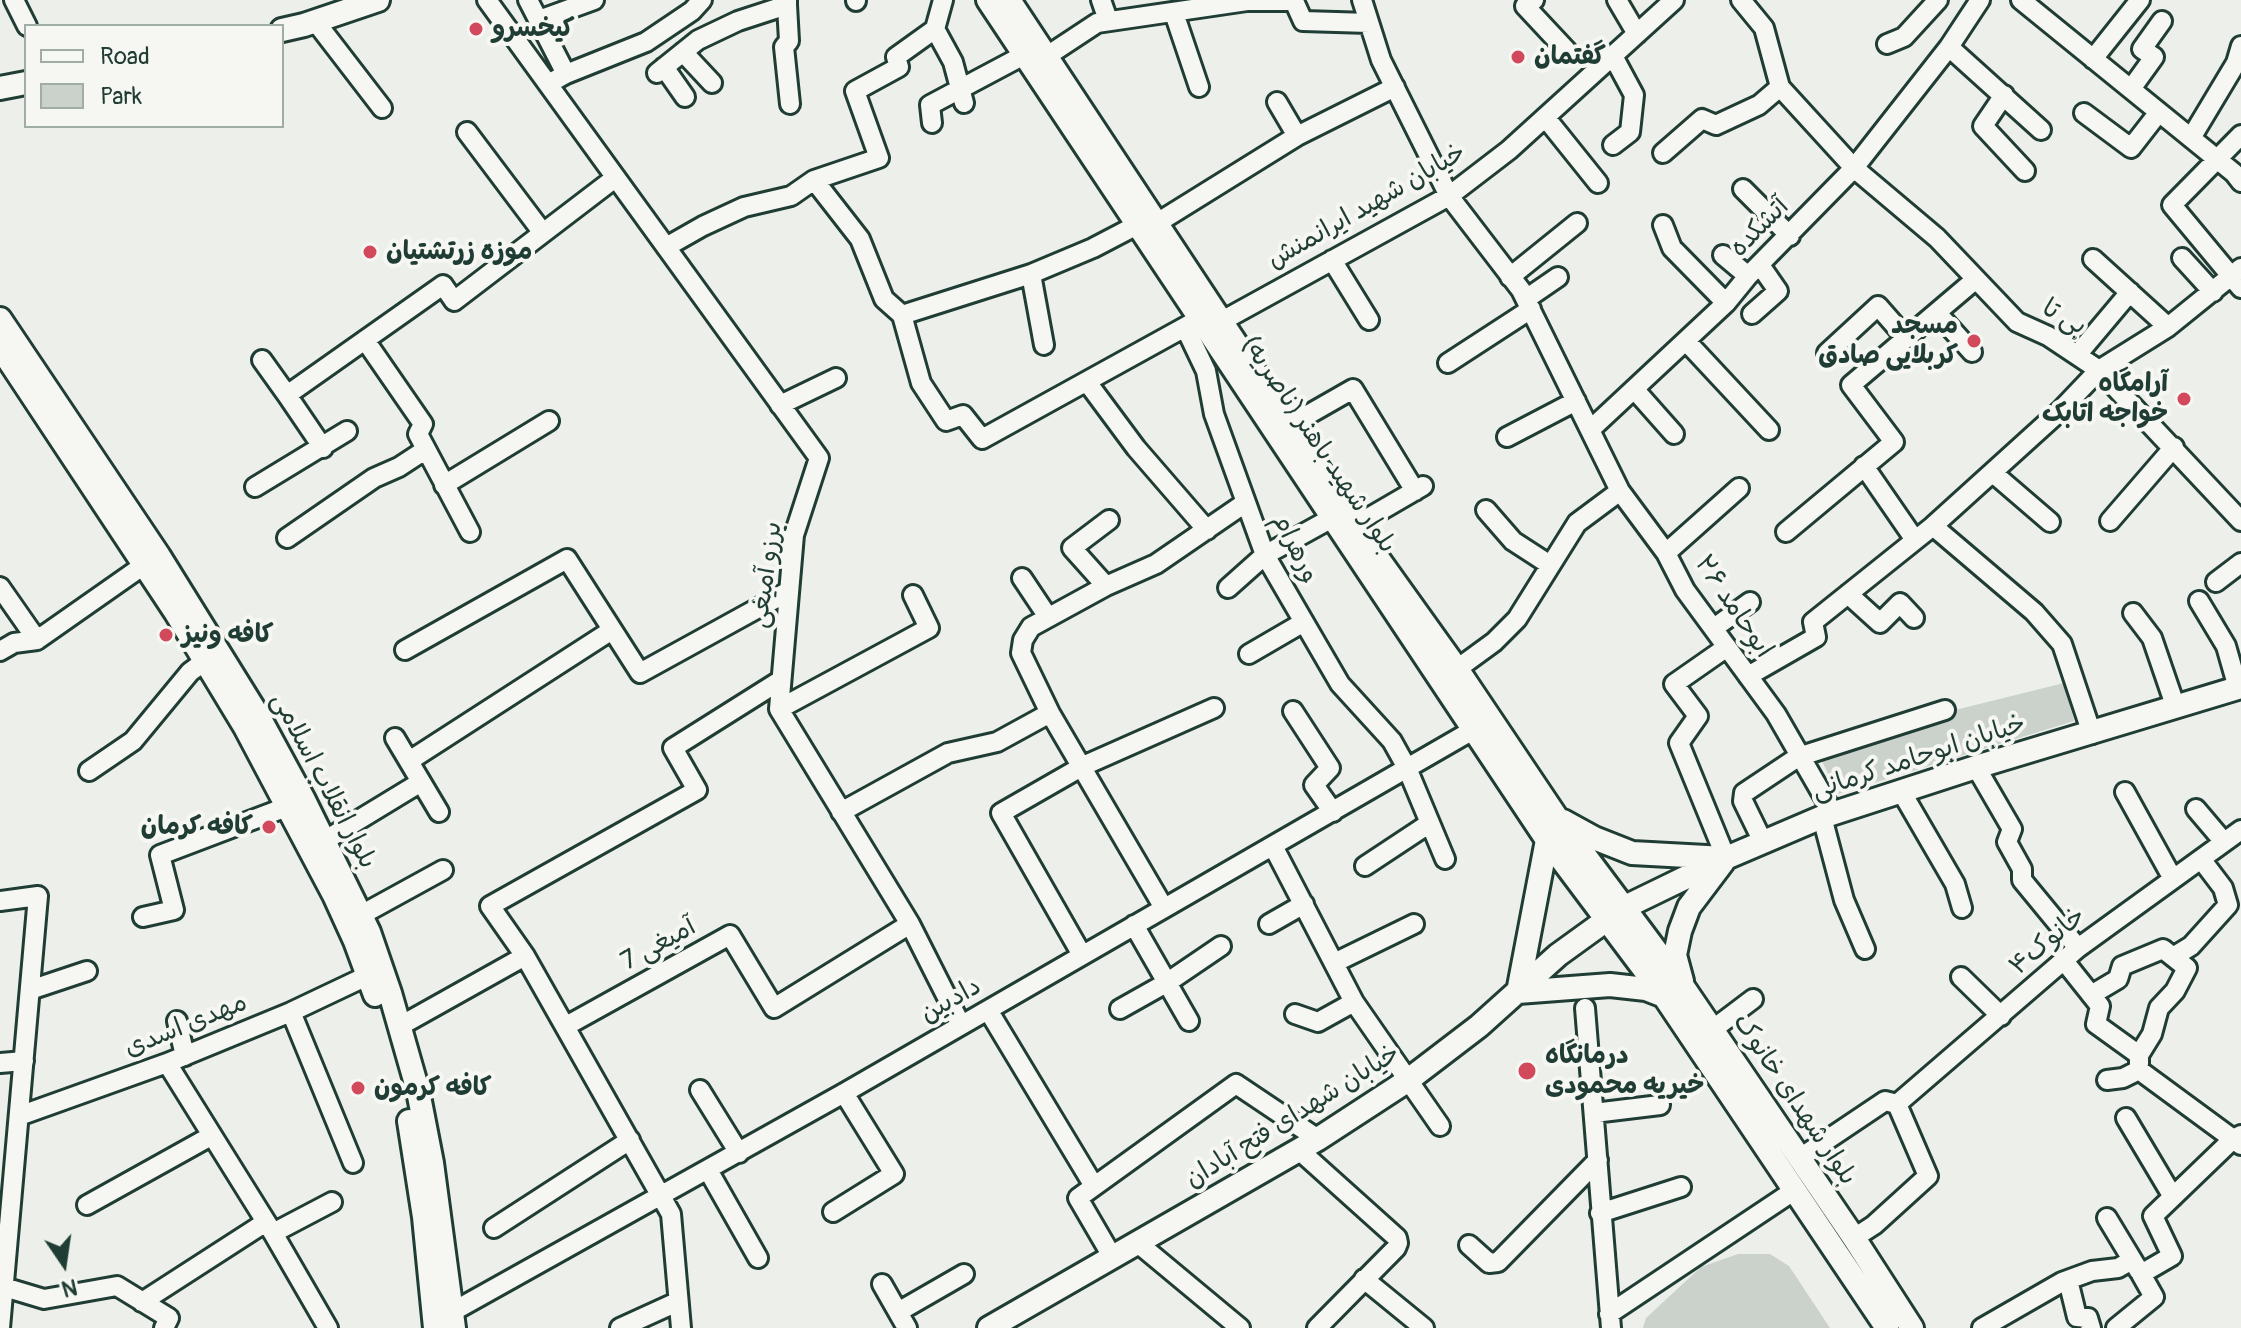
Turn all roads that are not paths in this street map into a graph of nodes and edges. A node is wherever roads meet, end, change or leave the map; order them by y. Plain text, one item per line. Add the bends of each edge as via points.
1 (14, 0) edge
2 (378, 0) edge
3 (487, 0) edge
4 (528, 0) edge
5 (594, 0) edge
6 (702, 0) edge
7 (943, 0) edge
8 (988, 0) edge
9 (1009, 0) edge
10 (1101, 0) edge
11 (1362, 0) edge
12 (1534, 0) edge
13 (1617, 0) edge
14 (1674, 0) edge
15 (1741, 0) edge
16 (1938, 0) edge
17 (1980, 0) edge
18 (2021, 0) edge
19 (2140, 0) edge
20 (787, 2) edge
21 (1222, 2) edge
22 (1174, 13) junction
23 (539, 20) junction
24 (1108, 20) junction
25 (315, 21) junction
26 (2162, 21) dead end
27 (676, 22) junction
28 (1369, 23) junction
29 (26, 24) edge
30 (284, 29) edge
31 (935, 29) junction
32 (1637, 34) junction
33 (1887, 44) dead end
34 (690, 46) junction
35 (2241, 46) edge
36 (1949, 47) junction
37 (1567, 51) dead end
38 (1024, 55) junction
39 (1047, 56) junction
40 (1613, 56) junction
41 (2093, 59) junction
42 (566, 74) junction
43 (24, 83) edge
44 (712, 83) dead end
45 (548, 84) junction
46 (1199, 87) dead end
47 (1395, 87) junction
48 (1780, 87) junction
49 (0, 88) edge
50 (2131, 89) junction
51 (963, 95) junction
52 (2004, 95) junction
53 (685, 97) dead end
54 (1067, 102) junction
55 (1277, 102) dead end
56 (790, 104) dead end
57 (382, 108) dead end
58 (2159, 112) junction
59 (2084, 113) dead end
60 (1545, 117) junction
61 (932, 123) dead end
62 (2041, 130) dead end
63 (467, 132) dead end
64 (2241, 135) edge
65 (1297, 136) junction
66 (2191, 138) junction
67 (1613, 145) dead end
68 (1663, 153) dead end
69 (2215, 160) junction
70 (1854, 168) junction
71 (2025, 171) dead end
72 (615, 178) junction
73 (814, 180) junction
74 (2241, 182) edge
75 (1598, 183) dead end
76 (1743, 189) dead end
77 (1449, 196) junction
78 (1577, 223) dead end
79 (1147, 224) junction
80 (1663, 225) dead end
81 (543, 233) junction
82 (1790, 236) junction
83 (666, 247) junction
84 (1723, 255) dead end
85 (2182, 258) dead end
86 (2093, 259) dead end
87 (1332, 260) junction
88 (1754, 271) junction
89 (1031, 274) junction
90 (1510, 277) junction
91 (1558, 277) dead end
92 (2238, 277) edge
93 (1976, 279) junction
94 (2130, 292) junction
95 (2213, 292) junction
96 (1726, 303) junction
97 (1528, 304) junction
98 (1937, 313) junction
99 (1752, 314) dead end
100 (902, 315) junction
101 (0, 319) edge
102 (1369, 320) dead end
103 (1202, 322) junction
104 (2168, 327) junction
105 (1906, 338) junction
106 (365, 340) junction
107 (1686, 341) junction
108 (1044, 345) dead end
109 (0, 347) edge
110 (1972, 352) dead end
111 (1827, 353) dead end
112 (2077, 355) junction
113 (262, 360) dead end
114 (1448, 363) dead end
115 (2099, 370) junction
116 (836, 378) dead end
117 (1087, 382) junction
118 (1635, 390) junction
119 (287, 395) junction
120 (1576, 401) junction
121 (780, 405) junction
122 (549, 421) dead end
123 (1290, 425) junction
124 (1590, 430) junction
125 (1769, 430) dead end
126 (347, 431) dead end
127 (1674, 434) dead end
128 (1507, 437) dead end
129 (2174, 447) junction
130 (323, 448) junction
131 (425, 450) junction
132 (1864, 466) junction
133 (1993, 473) junction
134 (444, 485) junction
135 (255, 487) dead end
136 (1739, 488) dead end
137 (1620, 491) junction
138 (1245, 503) junction
139 (1486, 510) dead end
140 (1332, 518) junction
141 (1109, 520) dead end
142 (2110, 521) dead end
143 (2241, 521) edge
144 (2050, 522) dead end
145 (1356, 525) junction
146 (1933, 526) junction
147 (1207, 530) junction
148 (470, 532) dead end
149 (1786, 532) dead end
150 (287, 538) dead end
151 (1915, 540) junction
152 (1666, 553) junction
153 (1265, 555) junction
154 (2241, 563) edge
155 (144, 565) junction
156 (1550, 565) junction
157 (1022, 578) dead end
158 (2216, 582) dead end
159 (1106, 586) junction
160 (0, 587) edge
161 (1228, 588) dead end
162 (789, 591) junction
163 (1848, 594) junction
164 (913, 595) dead end
165 (2199, 601) dead end
166 (1750, 602) dead end
167 (2133, 613) dead end
168 (1048, 617) junction
169 (1914, 618) dead end
170 (1304, 622) junction
171 (1714, 628) junction
172 (612, 630) junction
173 (37, 640) junction
174 (1727, 647) junction
175 (405, 650) dead end
176 (0, 651) edge
177 (1249, 654) dead end
178 (205, 661) junction
179 (1457, 669) junction
180 (1748, 676) junction
181 (781, 680) junction
182 (2239, 688) edge
183 (1214, 708) dead end
184 (2176, 708) junction
185 (779, 709) junction
186 (1945, 710) dead end
187 (1293, 711) dead end
188 (1050, 713) junction
189 (1473, 730) junction
190 (2092, 734) junction
191 (395, 738) dead end
192 (1798, 757) junction
193 (409, 761) junction
194 (1083, 766) junction
195 (1976, 767) junction
196 (1407, 768) junction
197 (89, 771) dead end
198 (421, 782) junction
199 (1901, 791) junction
200 (2125, 792) dead end
201 (289, 806) junction
202 (2196, 809) dead end
203 (439, 812) dead end
204 (841, 812) junction
205 (1333, 812) junction
206 (1827, 815) junction
207 (1557, 818) junction
208 (1430, 823) junction
209 (2241, 830) edge
210 (1547, 840) junction
211 (324, 841) junction
212 (1763, 842) junction
213 (2224, 842) junction
214 (1273, 846) junction
215 (1726, 858) junction
216 (1445, 859) dead end
217 (2201, 859) junction
218 (1365, 866) dead end
219 (443, 870) dead end
220 (2173, 879) junction
221 (0, 901) edge
222 (1304, 904) junction
223 (1164, 908) junction
224 (1962, 908) dead end
225 (1614, 914) junction
226 (361, 915) junction
227 (143, 917) dead end
228 (910, 924) junction
229 (1269, 924) dead end
230 (1414, 924) dead end
231 (1134, 925) junction
232 (1221, 946) dead end
233 (1865, 949) dead end
234 (1082, 955) junction
235 (2071, 955) junction
236 (525, 956) junction
237 (2173, 957) junction
238 (1334, 963) junction
239 (87, 971) dead end
240 (369, 975) junction
241 (1961, 977) dead end
242 (1168, 982) junction
243 (30, 990) junction
244 (1518, 992) junction
245 (1674, 992) junction
246 (2091, 995) junction
247 (1753, 999) dead end
248 (1354, 1002) junction
249 (1585, 1008) dead end
250 (1120, 1009) dead end
251 (988, 1010) junction
252 (291, 1012) junction
253 (1295, 1014) dead end
254 (2001, 1016) junction
255 (177, 1021) dead end
256 (1189, 1021) dead end
257 (961, 1025) junction
258 (400, 1026) junction
259 (566, 1026) junction
260 (1712, 1030) junction
261 (185, 1056) junction
262 (24, 1061) junction
263 (0, 1063) edge
264 (167, 1063) junction
265 (2139, 1063) junction
266 (2107, 1080) dead end
267 (1407, 1081) junction
268 (700, 1090) dead end
269 (844, 1093) junction
270 (1897, 1104) junction
271 (1660, 1105) dead end
272 (1594, 1113) junction
273 (19, 1116) junction
274 (2126, 1118) dead end
275 (416, 1121) junction
276 (1440, 1126) dead end
277 (211, 1136) junction
278 (630, 1140) junction
279 (2238, 1140) edge
280 (1308, 1145) junction
281 (739, 1153) junction
282 (1800, 1158) junction
283 (1598, 1160) junction
284 (353, 1163) dead end
285 (708, 1170) junction
286 (1094, 1186) junction
287 (1681, 1187) dead end
288 (1795, 1190) junction
289 (662, 1196) junction
290 (2173, 1197) junction
291 (332, 1202) dead end
292 (87, 1205) dead end
293 (833, 1212) dead end
294 (1600, 1213) junction
295 (2107, 1218) dead end
296 (5, 1219) edge
297 (269, 1228) junction
298 (494, 1228) dead end
299 (1854, 1238) junction
300 (1139, 1244) junction
301 (1469, 1245) dead end
302 (758, 1258) dead end
303 (1113, 1258) junction
304 (2136, 1267) junction
305 (964, 1274) dead end
306 (1364, 1279) junction
307 (2068, 1280) junction
308 (882, 1284) dead end
309 (4, 1287) junction
310 (142, 1302) junction
311 (677, 1302) junction
312 (902, 1320) edge
313 (1610, 1321) edge
314 (166, 1323) edge
315 (440, 1324) edge
316 (994, 1327) edge
317 (0, 1328) edge
318 (328, 1328) edge
319 (620, 1328) edge
320 (681, 1328) edge
321 (1240, 1328) edge
322 (1317, 1328) edge
323 (1424, 1328) edge
324 (1887, 1328) edge
325 (1912, 1328) edge
326 (1982, 1328) edge
327 (2091, 1328) edge
328 (2116, 1328) edge

1 - 29 street
2 - 25 main road
3 - 45 street, برزو آمیغی
4 - 23 street
5 - 23 street
6 - 27 street
7 - 31 street
8 - 38 main road, بلوار شهید باهنر (ناصریه)
9 - 39 main road, بلوار شهید باهنر (ناصریه)
10 - 24 street
11 - 28 street, ابوحامد ۲۶
12 - 37 street via 1525,6
13 - 32 street
14 - 32 street, خیابان شهید ایرانمنش
15 - 48 street via 1764,28
16 - 33 street via 1904,37
17 - 36 street, آتشکده
18 - 41 street
19 - 41 street
20 - 34 street
20 - 56 street via 789,41 784,47
21 - 22 street
21 - 28 street via 1294,1 1303,21
22 - 24 street
22 - 46 street
23 - 42 street
24 - 39 street
25 - 30 main road
25 - 57 street
26 - 50 street via 2142,49 2154,57
27 - 34 street
27 - 42 street via 646,42
28 - 47 street, ابوحامد ۲۶
31 - 51 street
31 - 73 street via 896,57 899,67 855,91 879,158
32 - 40 street, خیابان شهید ایرانمنش
34 - 44 street
34 - 53 street via 660,70
35 - 66 street
36 - 52 street
36 - 70 street, آتشکده
38 - 51 street
38 - 54 main road, بلوار شهید باهنر (ناصریه)
39 - 54 main road, بلوار شهید باهنر (ناصریه)
40 - 60 street, خیابان شهید ایرانمنش
40 - 67 street via 1634,95 1630,132
41 - 50 street
42 - 45 street
43 - 49 main road
45 - 72 street, برزو آمیغی
47 - 65 street
47 - 77 street, ابوحامد ۲۶
48 - 68 street via 1759,105 1716,125 1702,119
48 - 70 street, بی تا
50 - 58 street
51 - 61 street via 930,105
52 - 62 street
52 - 71 street via 1983,126
54 - 79 main road, بلوار شهید باهنر (ناصریه)
55 - 65 street
58 - 59 street via 2131,148
58 - 66 street
60 - 75 street
60 - 77 street, خیابان شهید ایرانمنش
63 - 81 street
64 - 69 street
65 - 79 street
66 - 69 street
69 - 74 street
69 - 92 street via 2172,205
70 - 82 street, آتشکده
70 - 93 street, بی تا via 1937,238
72 - 81 street
72 - 83 street, برزو آمیغی
73 - 83 street via 791,196 744,207
73 - 100 street via 860,239 884,299
76 - 82 street
77 - 87 street, خیابان شهید ایرانمنش
77 - 90 street, ابوحامد ۲۶
78 - 90 street
79 - 89 street
79 - 103 main road, بلوار شهید باهنر (ناصریه)
80 - 96 street via 1672,248
81 - 106 street via 454,301 443,285
82 - 88 street, آتشکده
83 - 121 street, برزو آمیغی
84 - 88 street
85 - 95 street
86 - 94 street
87 - 102 street
87 - 103 street, خیابان شهید ایرانمنش
88 - 96 street, آتشکده
88 - 99 street via 1778,291
89 - 100 street
89 - 108 street
90 - 97 street, ابوحامد ۲۶
91 - 97 street
92 - 95 street
93 - 98 street
93 - 112 street, بی تا via 2017,322
94 - 104 street
94 - 112 street
95 - 104 street
96 - 107 street, آتشکده
97 - 114 street
97 - 120 street, ابوحامد ۲۶
98 - 105 street
98 - 110 street
100 - 117 street, خیابان شهید ایرانمنش via 921,383 946,421 963,415 982,439
101 - 211 main road, بلوار انقلاب اسلامی via 212,639
103 - 117 street, خیابان شهید ایرانمنش
103 - 123 main road, بلوار شهید باهنر (ناصریه)
103 - 138 street, ورهرام via 1214,414
103 - 140 main road, بلوار شهید باهنر (ناصریه)
104 - 115 street
105 - 111 street via 1878,306
105 - 132 street via 1851,385 1894,442
106 - 119 street
106 - 131 street via 423,424 418,434
107 - 118 street, آتشکده
107 - 125 street
109 - 155 main road, بلوار انقلاب اسلامی
112 - 115 street, بی تا
113 - 119 street
115 - 129 street, بی تا
115 - 133 street
116 - 121 street
117 - 147 street
118 - 124 street, آتشکده
118 - 127 street
119 - 130 street
120 - 124 street, ابوحامد ۲۶
120 - 128 street
121 - 162 street, برزو آمیغی via 819,458 794,535
122 - 134 street
123 - 145 main road, بلوار شهید باهنر (ناصریه)
123 - 145 street via 1353,389 1420,488
124 - 137 street, ابوحامد ۲۶
126 - 130 street
129 - 142 street
129 - 143 street, بی تا
130 - 135 street
131 - 134 street
131 - 150 street
132 - 149 street
132 - 151 street
133 - 144 street
133 - 146 street
134 - 148 street
136 - 152 street
137 - 152 street, ابوحامد ۲۶
137 - 156 street via 1577,523
138 - 147 street
138 - 153 street, ورهرام
139 - 156 street via 1513,541
140 - 153 street
140 - 189 main road, بلوار شهید باهنر (ناصریه)
141 - 159 street via 1072,548
145 - 179 main road, بلوار شهید باهنر (ناصریه)
146 - 151 street
146 - 190 street via 2034,612 2062,644
147 - 159 street via 1156,564
151 - 163 street
152 - 171 street, ابوحامد ۲۶
153 - 161 street
153 - 170 street, ورهرام
154 - 158 street
155 - 173 street
155 - 178 main road, بلوار انقلاب اسلامی
156 - 179 street via 1517,619
157 - 168 street
159 - 168 street
160 - 173 street
162 - 172 street via 640,673
162 - 181 street, برزو آمیغی
163 - 169 street via 1880,623 1900,603
163 - 180 street via 1813,622 1816,637
164 - 185 street via 929,628
165 - 182 street via 2226,646
166 - 171 street
167 - 184 street via 2152,638
168 - 188 street via 1031,627 1021,653
170 - 177 street
170 - 196 street, ورهرام via 1340,684 1392,741
171 - 174 street, ابوحامد ۲۶
172 - 175 street via 567,559
172 - 193 street
173 - 176 street
174 - 180 street, ابوحامد ۲۶
174 - 215 street via 1674,684 1698,716 1679,743
178 - 197 street via 133,741
178 - 201 main road, بلوار انقلاب اسلامی
179 - 207 main road, بلوار شهید باهنر (ناصریه)
180 - 192 street, ابوحامد ۲۶
181 - 185 street, برزو آمیغی
181 - 236 street via 673,748 697,790 490,906
182 - 184 main road, خیابان ابوحامد کرمانی
183 - 194 street
184 - 190 main road, خیابان ابوحامد کرمانی
185 - 204 street
186 - 192 street
187 - 205 street via 1330,768 1314,785
188 - 194 street
188 - 204 street via 997,742 948,753
189 - 196 street, دادبین
189 - 210 main road, بلوار شهید باهنر (ناصریه)
190 - 195 main road, خیابان ابوحامد کرمانی
191 - 193 street
192 - 206 street, ابوحامد ۲۶
192 - 212 street via 1742,797
193 - 198 street
194 - 223 street
194 - 234 street via 1001,813
195 - 199 main road, خیابان ابوحامد کرمانی
195 - 235 street via 2012,829 2007,842 2022,869 2022,880
196 - 205 street, دادبین
196 - 208 street, ورهرام
198 - 203 street
198 - 211 street
199 - 206 main road, خیابان ابوحامد کرمانی
199 - 224 street via 1955,884
200 - 220 street
201 - 227 street via 160,855 174,910
201 - 240 main road, بلوار انقلاب اسلامی
202 - 213 street
204 - 228 street
205 - 214 street, دادبین
206 - 212 main road, خیابان ابوحامد کرمانی
206 - 233 street, ابوحامد ۲۶ via 1844,900
207 - 215 main road via 1632,853
207 - 225 main road, بلوار شهید باهنر (ناصریه)
208 - 216 street, ورهرام
208 - 218 street
209 - 213 street, خانوک۴
210 - 225 main road, بلوار شهید باهنر (ناصریه)
210 - 244 main road
211 - 226 main road, بلوار انقلاب اسلامی
212 - 215 main road, خیابان ابوحامد کرمانی
213 - 217 street, خانوک۴
214 - 222 street
214 - 223 street, دادبین
215 - 225 main road, خیابان ابوحامد کرمانی
215 - 245 main road via 1689,907 1675,955
217 - 220 street, خانوک۴
217 - 237 street via 2223,888 2228,905 2191,946
219 - 226 street
220 - 235 street, خانوک۴
221 - 243 street via 38,896
222 - 229 street
222 - 238 street
223 - 231 street, دادبین
225 - 244 main road, خیابان شهدای فتح آبادان
225 - 245 main road, بلوار شهدای خانوک
226 - 258 main road, بلوار انقلاب اسلامی
228 - 257 street
228 - 259 street, آمیغی 7 via 774,1008 730,935
230 - 238 street
231 - 234 street, دادبین
231 - 242 street
232 - 242 street
234 - 251 street, دادبین
235 - 246 street
235 - 254 street, خانوک۴
236 - 258 street
236 - 259 street
237 - 246 street via 2163,949 2122,966 2118,979
237 - 265 street via 2187,968 2159,1008
238 - 248 street
239 - 243 street
240 - 252 street, مهدی اسدی
240 - 275 main road, بلوار انقلاب اسلامی
241 - 254 street
242 - 250 street
242 - 256 street
243 - 262 street
244 - 245 main road via 1610,985
244 - 267 main road, خیابان شهدای فتح آبادان
245 - 260 main road, بلوار شهدای خانوک
245 - 288 main road, بلوار شهدای خانوک
246 - 265 street via 2100,1006 2096,1024
247 - 260 street
248 - 253 street via 1318,1022
248 - 267 street
249 - 272 street
251 - 257 street, دادبین
251 - 286 street
252 - 261 street, مهدی اسدی
252 - 284 street
254 - 270 street, خانوک۴
255 - 261 street
257 - 269 street, دادبین
258 - 275 main road, بلوار انقلاب اسلامی
259 - 278 street
260 - 282 main road, بلوار شهدای خانوک
261 - 264 street, مهدی اسدی
262 - 263 street
262 - 273 street
264 - 273 street, مهدی اسدی
264 - 277 street
265 - 266 street via 2123,1078
265 - 279 street
267 - 276 street
267 - 280 main road, خیابان شهدای فتح آبادان
268 - 281 street
269 - 281 street, دادبین
269 - 293 street via 894,1174
270 - 282 street via 1885,1101
270 - 299 street via 1928,1176
271 - 272 street
272 - 283 street
273 - 296 street
274 - 290 street
275 - 315 main road, بلوار انقلاب اسلامی
277 - 292 street
277 - 297 street
278 - 289 street
278 - 298 street
279 - 290 street
280 - 286 street via 1236,1084
280 - 300 main road, خیابان شهدای فتح آبادان
280 - 306 street via 1397,1238 1396,1248
281 - 285 street, دادبین
282 - 299 main road, بلوار شهدای خانوک
283 - 294 street
283 - 301 street via 1498,1262 1489,1263
285 - 289 street, دادبین
285 - 302 street
286 - 303 street via 1078,1198
287 - 294 street
288 - 313 street
288 - 324 main road, بلوار شهدای خانوک
289 - 311 street via 671,1214
289 - 315 street, دادبین
290 - 304 street via 2153,1216 2172,1256
291 - 297 street
294 - 313 street
295 - 304 street
296 - 309 street
297 - 310 street
297 - 318 street
299 - 325 main road, بلوار شهدای خانوک
300 - 303 main road, خیابان شهدای فتح آبادان
300 - 321 street
303 - 316 main road, خیابان شهدای فتح آبادان
304 - 307 street via 2092,1271
304 - 328 street via 2154,1297
305 - 312 street
306 - 322 street
306 - 323 street
307 - 326 street
307 - 327 street via 2077,1317 2088,1318
308 - 312 street
309 - 310 street via 44,1299 117,1286
309 - 317 street
310 - 314 street
311 - 319 street
311 - 320 street

